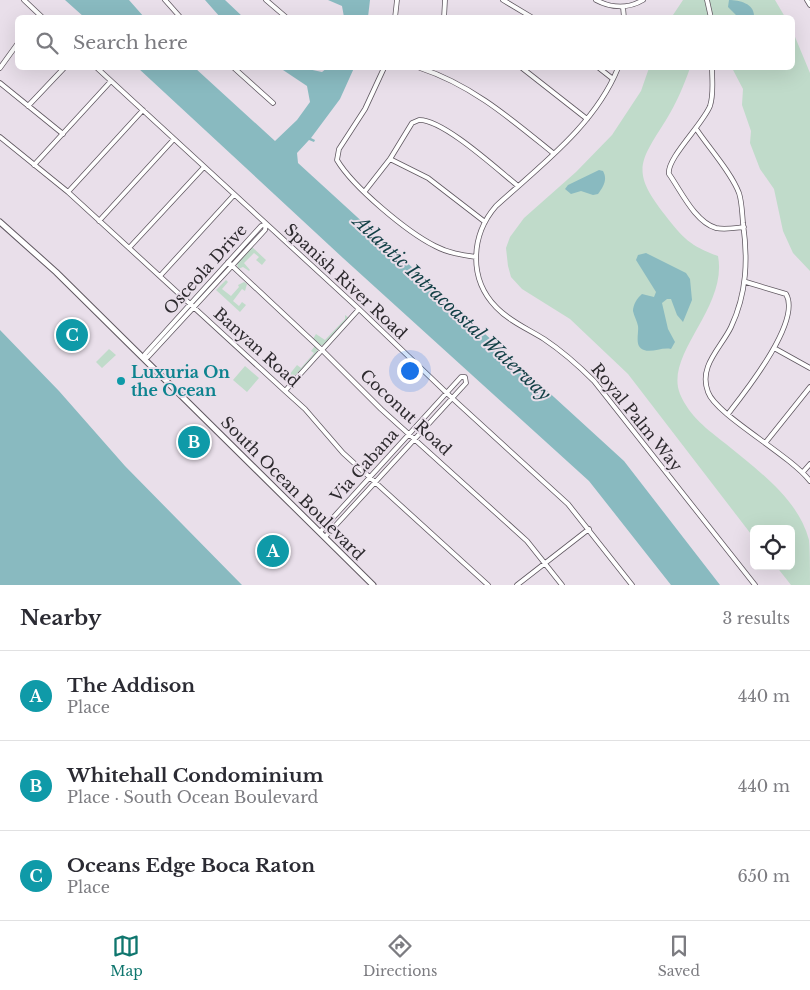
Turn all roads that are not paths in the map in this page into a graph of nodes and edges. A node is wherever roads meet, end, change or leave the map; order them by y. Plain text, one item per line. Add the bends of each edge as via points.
1 (24, 0) edge
2 (165, 0) edge
3 (266, 0) edge
4 (397, 0) edge
5 (444, 0) edge
6 (503, 0) edge
7 (596, 0) edge
8 (643, 0) edge
9 (707, 0) edge
10 (807, 0) edge
11 (810, 5) edge
12 (623, 7) junction
13 (37, 15) edge
14 (178, 15) edge
15 (284, 15) edge
16 (395, 15) edge
17 (444, 15) edge
18 (528, 15) edge
19 (624, 15) edge
20 (710, 15) edge
21 (15, 47) edge
22 (0, 68) edge
23 (62, 70) edge
24 (99, 70) edge
25 (236, 70) edge
26 (383, 70) edge
27 (425, 70) edge
28 (525, 70) edge
29 (602, 70) edge
30 (617, 70) edge
31 (712, 70) edge
32 (613, 79) junction
33 (111, 81) junction
34 (0, 83) edge
35 (273, 103) dead end
36 (28, 106) junction
37 (142, 110) junction
38 (587, 119) junction
39 (697, 130) junction
40 (63, 134) junction
41 (0, 138) edge
42 (174, 139) junction
43 (553, 153) junction
44 (390, 159) junction
45 (34, 165) junction
46 (204, 167) junction
47 (518, 186) junction
48 (365, 191) junction
49 (68, 192) junction
50 (234, 195) junction
51 (99, 221) junction
52 (0, 222) edge
53 (485, 222) junction
54 (266, 224) junction
55 (744, 227) junction
56 (129, 248) junction
57 (476, 257) junction
58 (228, 262) junction
59 (232, 266) junction
60 (160, 276) junction
61 (746, 282) junction
62 (190, 304) junction
63 (194, 307) junction
64 (359, 309) junction
65 (774, 348) junction
66 (322, 350) junction
67 (144, 358) junction
68 (810, 368) edge
69 (810, 386) edge
70 (285, 390) junction
71 (446, 393) junction
72 (452, 398) junction
73 (728, 414) junction
74 (409, 434) junction
75 (415, 439) junction
76 (766, 442) junction
77 (810, 464) edge
78 (803, 472) junction
79 (370, 477) junction
80 (810, 481) edge
81 (376, 482) junction
82 (588, 529) junction
83 (320, 532) junction
84 (325, 537) junction
85 (545, 563) junction
86 (373, 585) edge
87 (488, 585) edge
88 (517, 585) edge
89 (562, 585) edge
90 (632, 585) edge
91 (755, 585) edge

1 - 13 street
2 - 14 street
3 - 15 street
4 - 16 street
5 - 17 street
6 - 18 street
7 - 12 street
8 - 12 street
9 - 20 street
10 - 11 street
12 - 19 street
21 - 22 street
23 - 36 street
24 - 33 street, Spanish River Road
25 - 35 street
26 - 48 street via 366,109 337,155 339,163
27 - 43 street via 450,79 485,99
28 - 38 street
29 - 32 street
30 - 32 street, Royal Palm Way
31 - 39 street via 711,104
32 - 38 street, Royal Palm Way
33 - 37 street, Spanish River Road
33 - 40 street
34 - 36 street
36 - 40 street
37 - 42 street, Spanish River Road
37 - 49 street
38 - 43 street, Royal Palm Way
39 - 55 street via 737,188
39 - 55 street via 671,163 669,174 706,224 720,229
40 - 45 street
41 - 45 street, Banyan Road
42 - 46 street, Spanish River Road
42 - 51 street
43 - 47 street, Royal Palm Way
44 - 47 street via 412,123 423,120 458,139
44 - 48 street
44 - 53 street via 428,178
45 - 49 street, Banyan Road
46 - 50 street, Spanish River Road
46 - 56 street
47 - 53 street, Royal Palm Way via 496,206
48 - 57 street via 387,213 436,247
49 - 51 street, Banyan Road
50 - 54 street, Spanish River Road
50 - 60 street
51 - 56 street, Banyan Road
52 - 67 main road, South Ocean Boulevard
53 - 57 street, Royal Palm Way via 477,243
54 - 58 street, Osceola Drive
54 - 59 street, Osceola Drive via 265,230
54 - 64 street, Spanish River Road
55 - 61 street
56 - 60 street, Banyan Road
57 - 91 street, Royal Palm Way via 480,281 491,301 507,316 562,352 594,381
58 - 59 street, Coconut Road
58 - 62 street, Osceola Drive
59 - 63 street, Osceola Drive
59 - 66 street, Coconut Road
60 - 62 street, Banyan Road
61 - 65 street via 780,291 789,298 786,322
61 - 73 street via 734,322 710,360 706,373 710,396
62 - 63 street, Banyan Road
62 - 67 street, Osceola Drive
63 - 67 street, Osceola Drive via 148,358
63 - 70 street, Banyan Road
64 - 66 street
64 - 71 street, Spanish River Road
65 - 68 street
65 - 73 street
66 - 70 street
66 - 74 street, Coconut Road
67 - 83 main road, South Ocean Boulevard
69 - 76 street
70 - 79 street, Banyan Road via 334,444
71 - 72 street, Spanish River Road
71 - 72 street, Via Cabana via 461,377 465,377 466,383
71 - 74 street, Via Cabana
72 - 75 street, Via Cabana
72 - 82 street, Spanish River Road via 568,504
73 - 76 street
74 - 75 street, Coconut Road
74 - 79 street, Via Cabana
75 - 81 street, Via Cabana
75 - 85 street, Coconut Road via 527,541
76 - 78 street
77 - 78 street
78 - 80 street
79 - 81 street, Banyan Road
79 - 83 street, Via Cabana
81 - 84 street, Via Cabana
81 - 87 street, Banyan Road
82 - 85 street
82 - 90 street, Spanish River Road
83 - 84 main road, South Ocean Boulevard
84 - 86 main road, South Ocean Boulevard
85 - 88 street
85 - 89 street, Coconut Road

